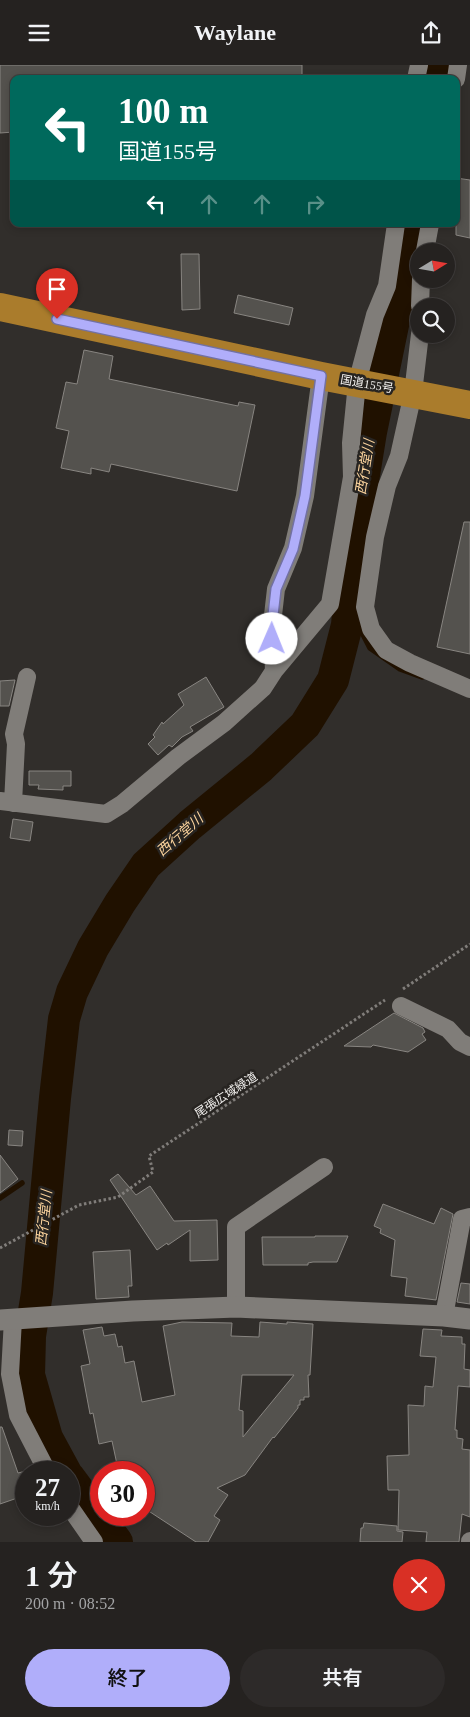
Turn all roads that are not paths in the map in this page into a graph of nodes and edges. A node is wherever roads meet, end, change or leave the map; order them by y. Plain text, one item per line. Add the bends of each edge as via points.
1 (396, 227) edge
2 (429, 227) edge
3 (426, 243) edge
4 (0, 307) edge
5 (418, 343) edge
6 (321, 376) junction
7 (361, 384) junction
8 (410, 392) junction
9 (470, 405) edge
10 (274, 671) junction
11 (27, 677) dead end
12 (470, 689) edge
13 (7, 802) edge
14 (395, 999) road end
15 (470, 1047) edge
16 (324, 1167) dead end
17 (470, 1217) edge
18 (236, 1307) junction
19 (444, 1316) junction
20 (11, 1319) edge
21 (470, 1319) edge
22 (42, 1461) edge
23 (80, 1522) edge
24 (94, 1542) edge

1 - 7 street via 386,286 375,315
2 - 3 street
4 - 6 highway, 国道155号
5 - 8 street
6 - 7 highway, 国道155号
6 - 10 street via 305,496 293,549 276,589 272,624
7 - 8 highway, 国道155号
7 - 10 street via 351,443 352,477 330,604
8 - 9 highway, 国道155号
8 - 12 street via 398,456 377,528 365,607 371,629 386,650
10 - 13 street via 263,688 224,723 106,814
11 - 13 street via 14,734 16,744
14 - 15 street via 448,1029
16 - 18 street via 236,1227
17 - 19 street via 462,1219
18 - 19 street
18 - 20 street
19 - 21 street
20 - 22 street via 10,1374 18,1415
23 - 24 street

